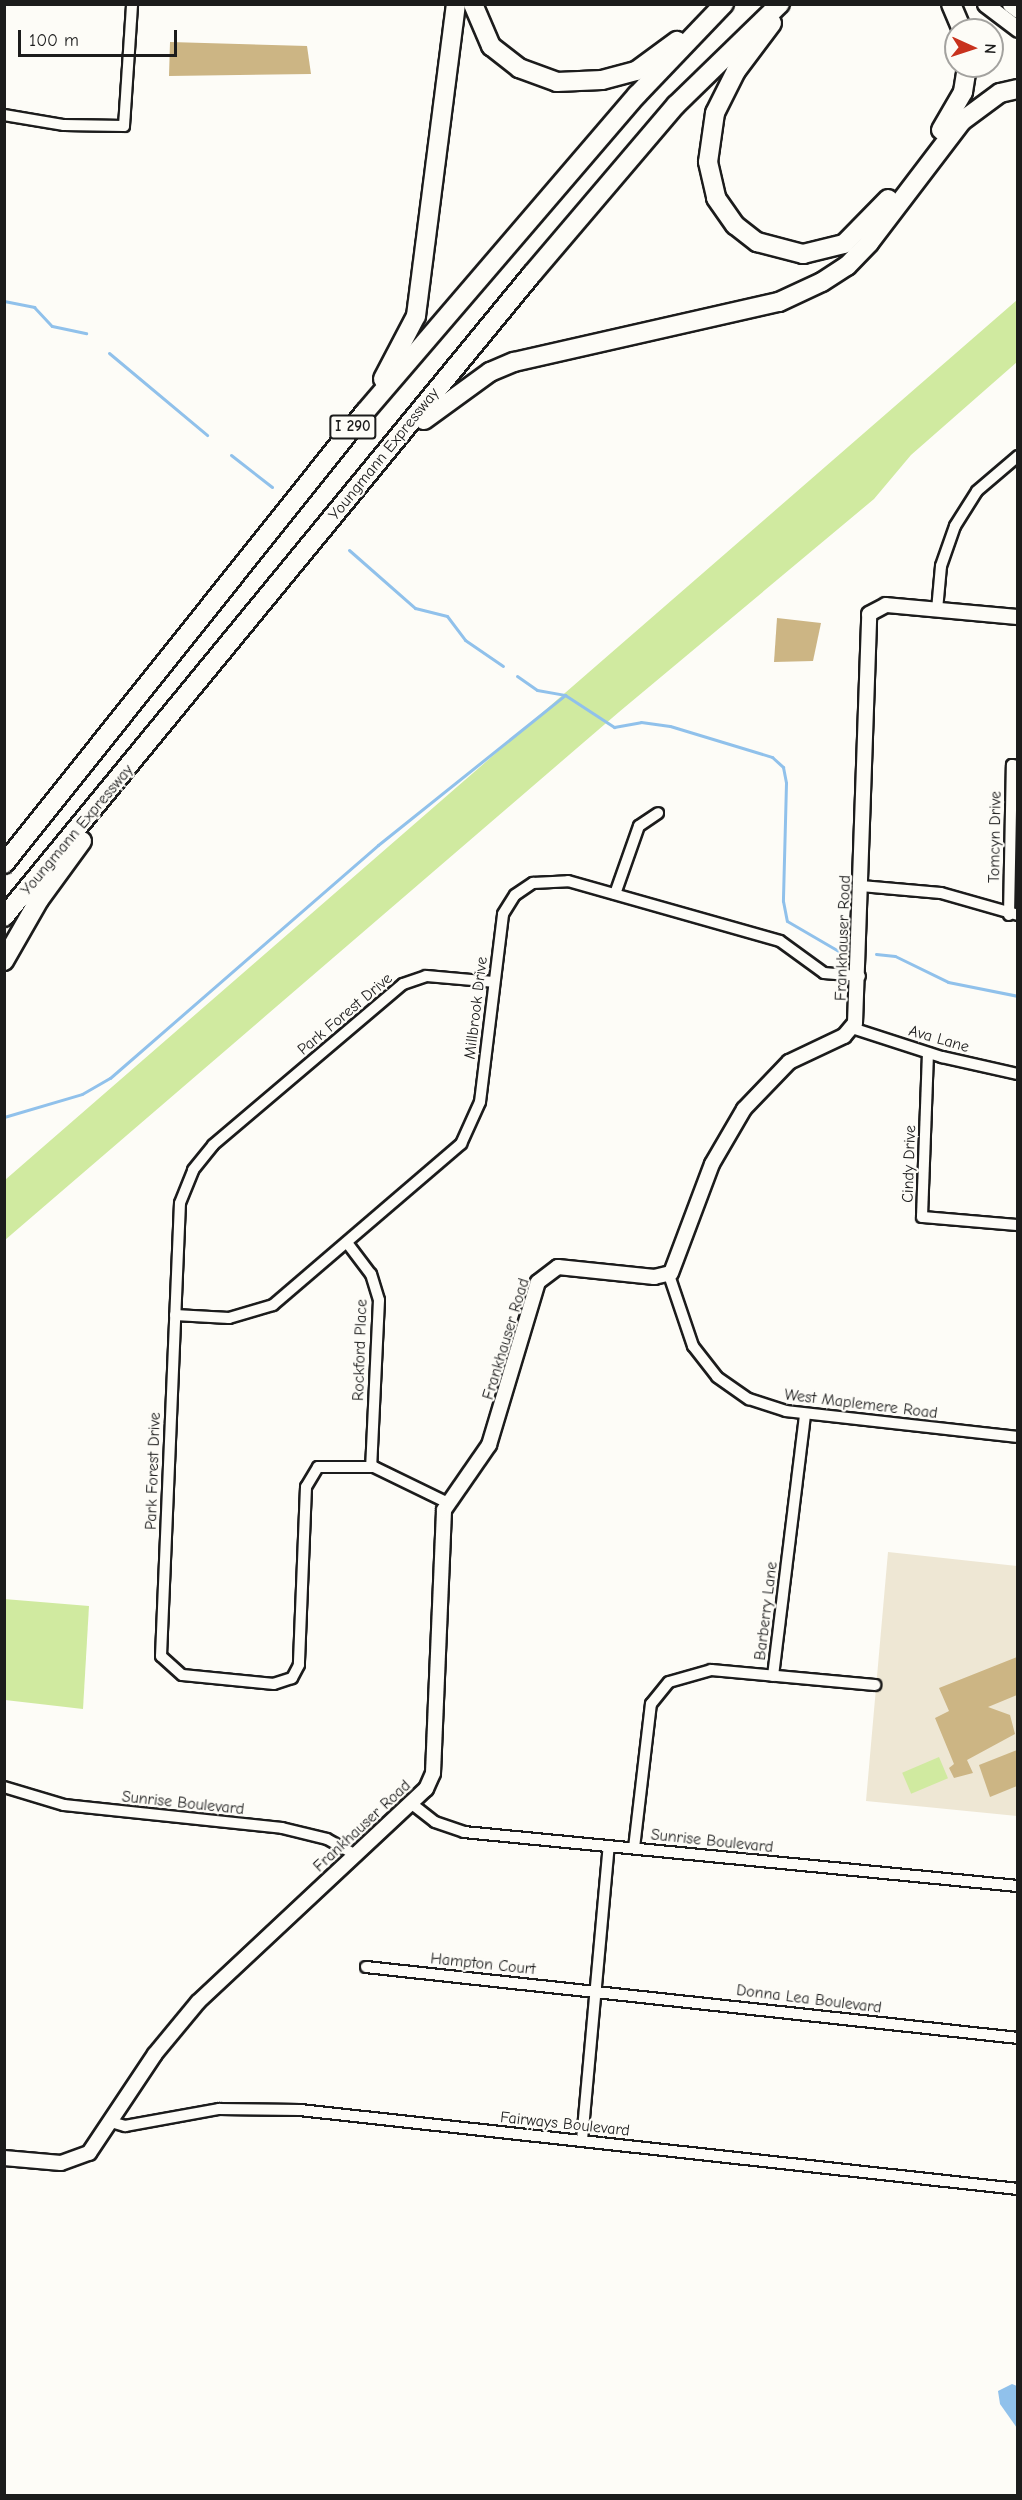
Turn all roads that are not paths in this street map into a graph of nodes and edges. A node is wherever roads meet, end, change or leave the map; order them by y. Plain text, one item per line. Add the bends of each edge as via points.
1 (132, 4) edge
2 (456, 4) edge
3 (473, 4) edge
4 (782, 4) edge
5 (951, 4) edge
6 (985, 4) edge
7 (1010, 4) edge
8 (722, 6) edge
9 (1017, 10) edge
10 (957, 18) edge
11 (1017, 29) edge
12 (964, 78) edge
13 (1017, 89) edge
14 (4, 115) edge
15 (365, 412) junction
16 (1017, 456) edge
17 (380, 459) junction
18 (937, 610) junction
19 (1017, 617) edge
20 (161, 730) junction
21 (1017, 766) edge
22 (658, 813) dead end
23 (4, 864) edge
24 (861, 886) junction
25 (615, 894) junction
26 (1013, 915) edge
27 (4, 917) edge
28 (4, 961) edge
29 (860, 976) junction
30 (494, 982) junction
31 (852, 1028) junction
32 (928, 1053) junction
33 (1017, 1074) edge
34 (1017, 1225) edge
35 (348, 1244) junction
36 (669, 1275) junction
37 (175, 1315) junction
38 (805, 1414) junction
39 (1017, 1437) edge
40 (371, 1467) junction
41 (446, 1502) junction
42 (773, 1676) junction
43 (875, 1685) dead end
44 (4, 1787) edge
45 (412, 1804) junction
46 (609, 1846) junction
47 (634, 1848) junction
48 (356, 1855) junction
49 (1017, 1886) edge
50 (366, 1967) dead end
51 (597, 1991) junction
52 (1017, 2038) edge
53 (111, 2122) junction
54 (582, 2140) junction
55 (4, 2158) edge
56 (1017, 2189) edge

1 - 14 street via 124,126 64,125
2 - 15 highway via 416,316
3 - 8 highway via 491,46 519,68 557,82 602,80 636,71
4 - 12 highway via 721,97 708,162 716,198 735,225 757,242 782,252 803,254 830,249 859,234 953,114
4 - 17 highway, Youngmann Expressway / I 290 via 676,105
5 - 10 highway
6 - 11 main road
7 - 9 main road
8 - 15 highway, Youngmann Expressway / I 290 via 637,95
13 - 17 highway via 1000,93 962,121 869,243 847,266 822,282 779,303 514,362 440,405
15 - 23 highway, Youngmann Expressway / I 290
16 - 18 street via 977,491 955,526 941,566
17 - 20 highway, Youngmann Expressway / I 290
18 - 19 street, Frankhauser Road
18 - 24 street, Frankhauser Road via 882,605 868,619
20 - 27 highway, Youngmann Expressway / I 290
20 - 28 highway via 39,900
21 - 26 street, Tomcyn Drive via 1012,765
22 - 25 street via 639,826
24 - 26 street via 941,892
24 - 29 street, Frankhauser Road
25 - 29 street, Millbrook Drive via 780,941 824,973
25 - 30 street, Millbrook Drive via 555,879 525,887 503,914
29 - 31 street, Frankhauser Road
30 - 35 street, Millbrook Drive via 480,1102 470,1131 461,1144
30 - 37 street, Park Forest Drive via 433,975 403,984 213,1145 193,1170 180,1203
31 - 32 street, Ava Lane
31 - 36 street via 789,1062 744,1109 712,1164
32 - 33 street, Ava Lane
32 - 34 street, Cindy Drive via 922,1217
35 - 37 street, Millbrook Drive via 284,1298 258,1312 229,1318
35 - 40 street, Rockford Place via 371,1274 379,1300
36 - 38 street, West Maplemere Road via 686,1334 717,1377 767,1406
36 - 41 street, Frankhauser Road via 561,1267 543,1275 489,1445
37 - 40 street, Park Forest Drive via 159,1647 173,1671 274,1684 292,1678 299,1665 308,1480 326,1464
38 - 39 street, West Maplemere Road
38 - 42 street, Barberry Lane
40 - 41 street, Park Forest Drive
41 - 45 street, Frankhauser Road via 433,1773 428,1786
42 - 43 street
42 - 47 street, Barberry Lane via 704,1670 681,1675 660,1689 651,1704
44 - 48 street, Sunrise Boulevard via 64,1805 293,1830 327,1839
45 - 46 street, Sunrise Boulevard via 435,1822 464,1832
45 - 48 street, Frankhauser Road
46 - 47 street, Sunrise Boulevard
46 - 51 street
47 - 49 street, Sunrise Boulevard
48 - 53 street, Frankhauser Road via 198,2002 155,2054
50 - 51 street, Hampton Court
51 - 52 street, Donna Lea Boulevard
51 - 54 street
53 - 54 street, Fairways Boulevard via 125,2126 199,2111 269,2108
53 - 55 street, Frankhauser Road via 89,2152 73,2161
54 - 56 street, Fairways Boulevard

